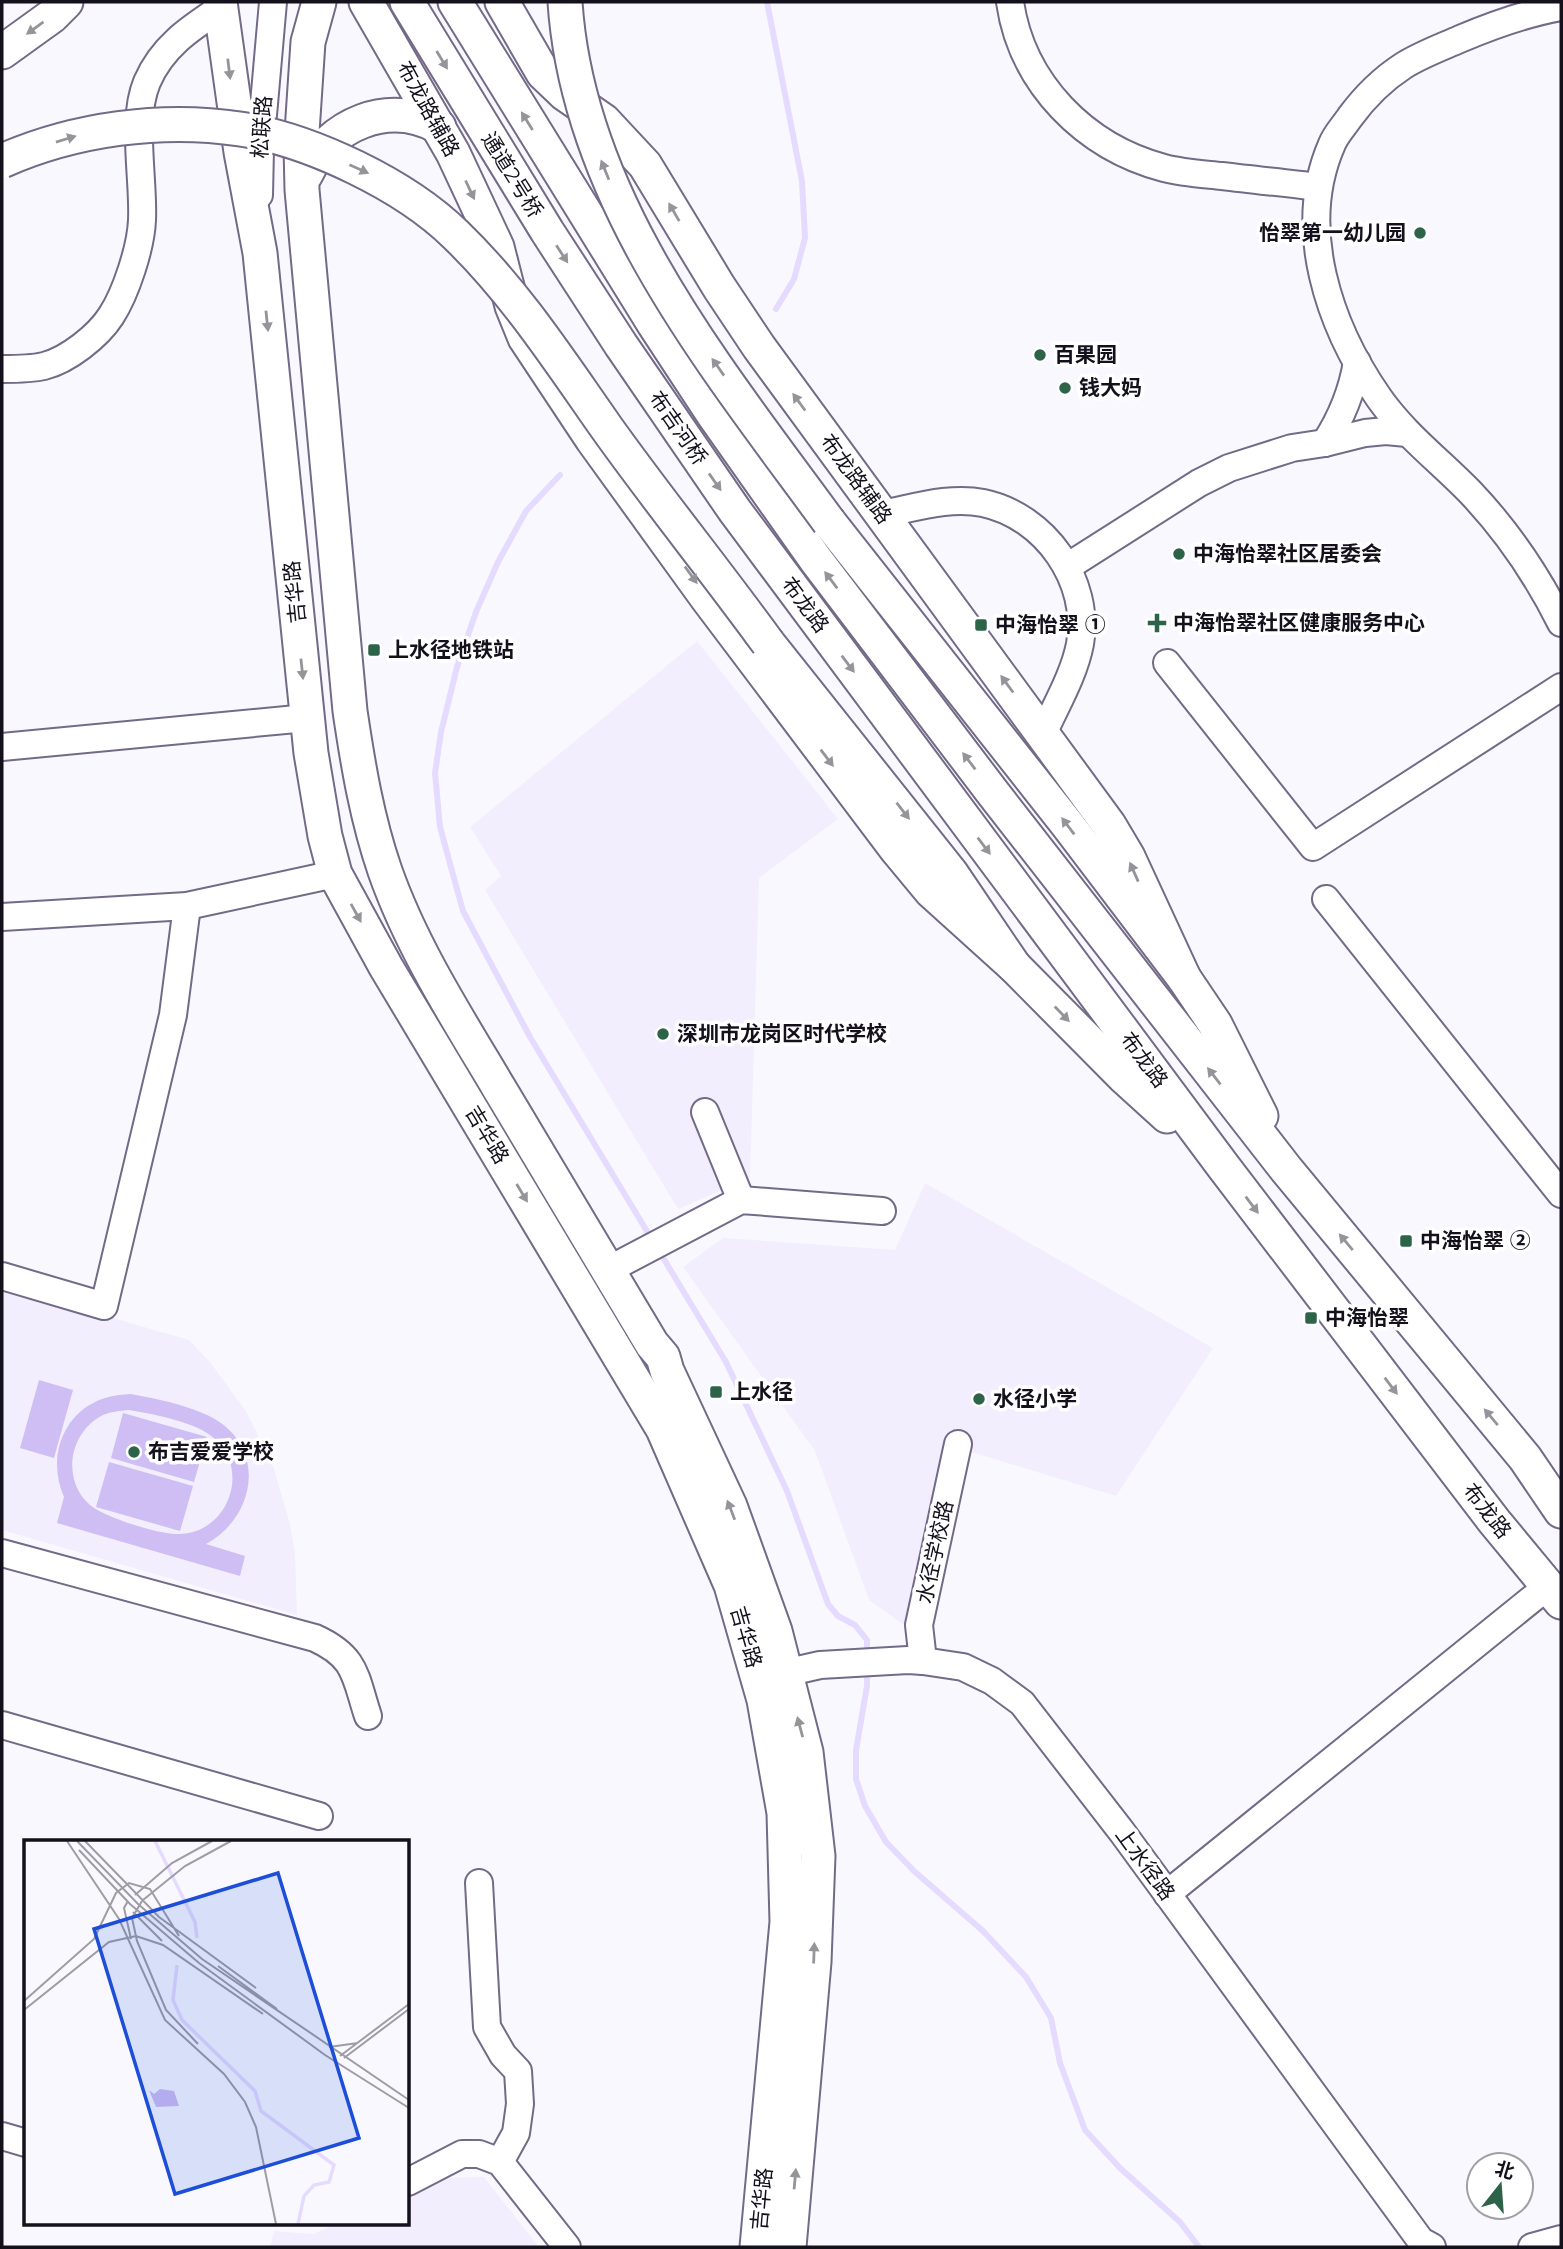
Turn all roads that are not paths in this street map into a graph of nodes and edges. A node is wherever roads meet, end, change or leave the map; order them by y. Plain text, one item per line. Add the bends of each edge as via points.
1 (66, 2) edge
2 (273, 2) edge
3 (319, 2) edge
4 (366, 2) edge
5 (407, 2) edge
6 (455, 2) edge
7 (502, 2) edge
8 (565, 2) edge
9 (1010, 2) edge
10 (220, 5) edge
11 (1561, 7) edge
12 (2, 52) edge
13 (439, 127) junction
14 (2, 161) edge
15 (1318, 187) junction
16 (302, 190) junction
17 (260, 253) junction
18 (654, 324) joint
19 (621, 345) joint
20 (1357, 362) junction
21 (2, 369) edge
22 (1406, 433) junction
23 (1325, 443) junction
24 (765, 489) joint
25 (735, 510) joint
26 (882, 514) junction
27 (1067, 568) junction
28 (1561, 623) edge
29 (1167, 663) dead end
30 (1561, 687) edge
31 (307, 718) junction
32 (1043, 734) junction
33 (2, 747) edge
34 (335, 874) junction
35 (1326, 899) dead end
36 (187, 905) junction
37 (2, 917) edge
38 (1014, 966) junction
39 (1184, 978) junction
40 (705, 1112) dead end
41 (1223, 1166) junction
42 (1286, 1169) junction
43 (1561, 1195) edge
44 (741, 1200) junction
45 (883, 1211) dead end
46 (608, 1269) junction
47 (2, 1276) edge
48 (958, 1444) dead end
49 (1525, 1458) junction
50 (1561, 1477) edge
51 (1561, 1511) edge
52 (2, 1553) edge
53 (1554, 1594) edge
54 (915, 1660) junction
55 (772, 1676) junction
56 (368, 1716) dead end
57 (2, 1725) edge
58 (319, 1816) dead end
59 (479, 1883) dead end
60 (1167, 1894) junction
61 (2, 2136) edge
62 (24, 2142) edge
63 (500, 2162) junction
64 (410, 2181) edge
65 (1561, 2239) edge
66 (567, 2247) edge
67 (757, 2247) edge
68 (789, 2247) edge
69 (1432, 2247) edge
70 (1532, 2247) edge

1 -> 12 main road
2 - 17 street, 松联路 via 260,149
3 - 16 main road, 吉华路 via 307,42
4 - 13 main road, 布龙路辅路
5 -> 19 main road, 通道2号桥
18 -> 6 main road, 通道2号桥
26 -> 7 main road, 布龙路辅路 via 759,347 645,164 604,121 543,73
39 -> 8 main road, bridge via 829,522 685,320 629,227 601,162 571,53
9 - 15 street via 1026,59 1042,85 1061,109 1109,146 1166,169
10 -> 17 main road, 吉华路
10 - 21 street via 160,56 146,84 140,109 142,222 132,269 111,316 82,348 45,366
11 - 15 street via 1483,29 1402,66 1363,100 1333,142
13 - 16 main road via 419,118 396,116 359,122 336,134 318,153
13 -> 38 main road, 布龙路辅路 via 496,247 525,338 592,439 897,850 931,891
14 -> 38 main road, bridge via 81,135 149,126 241,129 311,148 370,174 455,234 558,355 768,643 951,873
15 - 20 street via 1315,229 1323,273
16 - 46 main road, 吉华路 via 349,700 373,831 400,908 425,957
17 -> 31 main road, 吉华路
18 - 24 main road, 布吉河桥
19 -> 25 main road, 布吉河桥
20 - 22 street
20 - 23 street via 1347,404
22 - 23 street via 1366,433
22 - 28 street via 1499,526
23 - 27 street via 1229,468
42 -> 24 main road, 布龙路 via 993,793
25 -> 41 main road, 布龙路
26 - 27 street via 952,501 983,503 1013,513 1039,531
32 -> 26 main road, 布龙路辅路
27 - 32 street via 1081,612 1080,644
29 - 30 street via 1313,847
31 - 33 street
31 - 34 main road, 吉华路 via 316,792
39 -> 32 main road, 布龙路辅路 via 1128,857
34 - 36 street
34 -> 55 main road, 吉华路 via 663,1429
35 - 43 street
36 - 37 street
36 - 47 street via 173,1015 104,1306
38 -> 41 main road via 1122,1076
39 - 42 main road via 1235,1060
40 - 44 street
41 -> 53 main road, 布龙路
49 -> 42 main road, 布龙路
44 - 45 street
44 - 46 street
55 -> 46 main road, 吉华路 via 775,1631 730,1506 663,1357
48 - 54 street, 水径学校路
49 - 50 main road
49 - 51 main road, 布龙路
52 - 56 street via 315,1638 349,1661
53 - 60 street
54 - 55 street, 上水径路 via 820,1665
54 - 60 street, 上水径路 via 963,1667 1021,1703
55 - 67 main road, 吉华路 via 764,1700 784,1813 787,1922
68 -> 55 main road, 吉华路 via 814,1962 818,1856 806,1752
57 - 58 street
59 - 63 street via 487,2027 518,2071 519,2082 516,2133
60 - 69 street, 上水径路 via 1421,2241
61 - 62 street
63 - 64 street via 479,2154 461,2154
63 - 66 street
65 - 70 street

